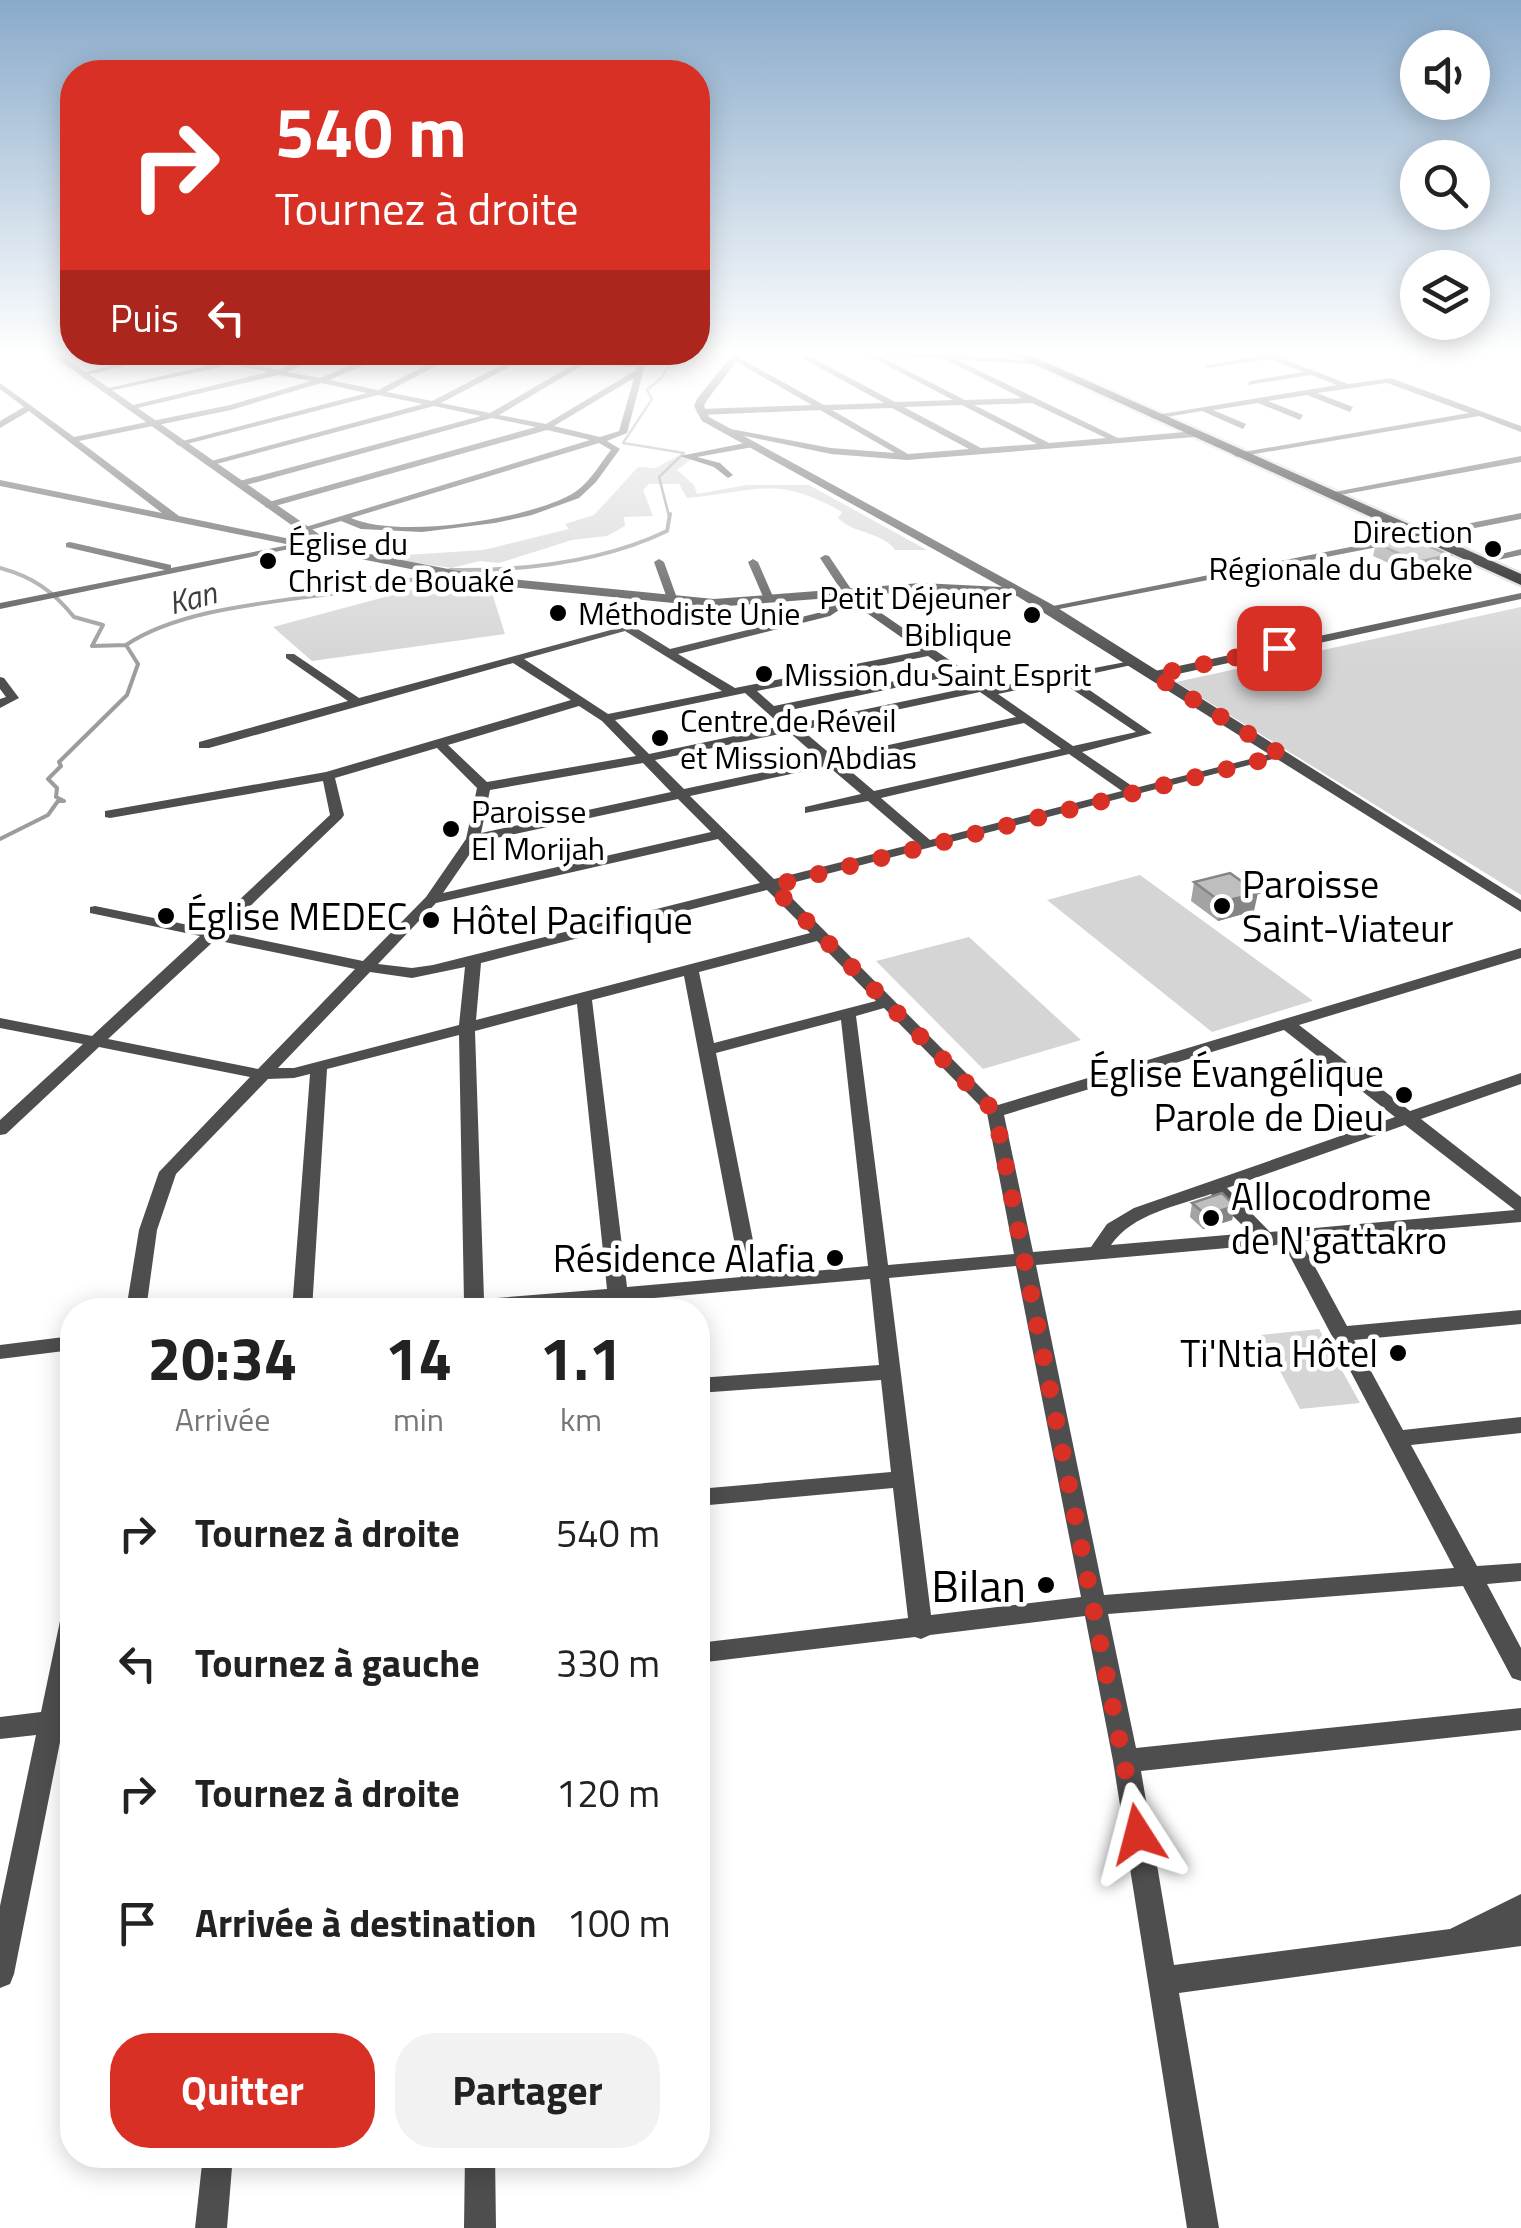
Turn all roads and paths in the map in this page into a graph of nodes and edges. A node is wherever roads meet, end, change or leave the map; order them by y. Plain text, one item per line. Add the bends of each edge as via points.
1 (94, 458) edge
2 (201, 458) edge
3 (231, 458) edge
4 (335, 458) edge
5 (438, 458) edge
6 (541, 458) edge
7 (609, 458) edge
8 (692, 458) edge
9 (774, 458) edge
10 (1246, 458) edge
11 (1521, 460) edge
12 (209, 464) junction
13 (728, 474) dead end
14 (0, 482) edge
15 (238, 484) junction
16 (1328, 494) junction
17 (268, 505) junction
18 (1521, 516) edge
19 (343, 518) junction
20 (178, 521) junction
21 (304, 529) junction
22 (1420, 535) junction
23 (70, 545) dead end
24 (302, 546) junction
25 (335, 550) junction
26 (1521, 552) edge
27 (825, 558) dead end
28 (1478, 561) junction
29 (659, 562) dead end
30 (753, 562) dead end
31 (172, 568) junction
32 (1521, 580) edge
33 (1020, 592) junction
34 (850, 593) junction
35 (1521, 596) edge
36 (769, 599) junction
37 (674, 601) junction
38 (714, 603) junction
39 (0, 606) edge
40 (1050, 608) junction
41 (627, 628) junction
42 (931, 652) junction
43 (668, 653) junction
44 (290, 656) dead end
45 (514, 658) junction
46 (1132, 662) junction
47 (959, 672) junction
48 (1154, 675) junction
49 (1062, 676) junction
50 (0, 681) edge
51 (985, 690) junction
52 (740, 691) junction
53 (582, 701) junction
54 (357, 702) junction
55 (0, 704) edge
56 (772, 710) junction
57 (606, 718) junction
58 (1026, 718) junction
59 (792, 728) junction
60 (440, 743) junction
61 (204, 745) dead end
62 (1070, 750) junction
63 (1282, 755) junction
64 (648, 758) junction
65 (832, 762) junction
66 (328, 776) junction
67 (484, 787) junction
68 (1133, 794) junction
69 (682, 795) junction
70 (870, 796) junction
71 (810, 810) dead end
72 (110, 814) dead end
73 (720, 834) junction
74 (474, 839) junction
75 (928, 845) junction
76 (772, 886) junction
77 (430, 900) junction
78 (1521, 907) edge
79 (95, 910) dead end
80 (216, 934) junction
81 (820, 935) junction
82 (1521, 953) edge
83 (473, 962) junction
84 (368, 967) junction
85 (691, 970) junction
86 (584, 998) junction
87 (889, 1002) junction
88 (848, 1013) junction
89 (0, 1022) edge
90 (1288, 1026) junction
91 (466, 1031) junction
92 (96, 1043) junction
93 (707, 1050) junction
94 (319, 1068) junction
95 (260, 1074) junction
96 (1521, 1078) edge
97 (995, 1112) junction
98 (1408, 1116) junction
99 (0, 1130) edge
100 (1214, 1186) junction
101 (1521, 1206) edge
102 (1521, 1216) edge
103 (1279, 1240) junction
104 (1097, 1254) junction
105 (1026, 1258) junction
106 (880, 1272) junction
107 (752, 1283) junction
108 (618, 1295) junction
109 (138, 1298) edge
110 (303, 1298) edge
111 (474, 1298) edge
112 (587, 1298) edge
113 (1521, 1317) edge
114 (1341, 1334) junction
115 (60, 1345) edge
116 (0, 1352) edge
117 (890, 1372) junction
118 (710, 1385) edge
119 (1521, 1425) edge
120 (1397, 1438) junction
121 (902, 1479) junction
122 (710, 1497) edge
123 (1521, 1572) edge
124 (1472, 1578) junction
125 (1096, 1605) junction
126 (921, 1628) junction
127 (710, 1653) edge
128 (1521, 1671) edge
129 (1521, 1719) edge
130 (60, 1721) edge
131 (0, 1728) edge
132 (60, 1729) edge
133 (1126, 1761) junction
134 (1521, 1906) edge
135 (1521, 1933) edge
136 (1448, 1942) junction
137 (0, 1974) edge
138 (1162, 1981) junction
139 (217, 2168) edge
140 (480, 2168) edge
141 (211, 2228) edge
142 (480, 2228) edge
143 (1203, 2228) edge

1 - 20 street
2 - 12 street
3 - 12 street
4 - 15 street
5 - 17 street
6 - 19 street
7 - 19 street via 584,489 543,508 429,529 361,526
8 - 13 street
9 - 33 street
10 - 16 main road
11 - 16 street
12 - 15 street
14 - 20 street
15 - 17 street
16 - 22 main road
17 - 21 street
18 - 22 street
19 - 21 street
20 - 24 street
21 - 25 street
22 - 28 main road
22 - 40 street
23 - 31 street
24 - 25 street
24 - 31 street
25 - 37 street via 490,580
26 - 28 street
27 - 34 street
28 - 32 main road
29 - 37 street
30 - 36 street
31 - 39 street
33 - 34 street via 954,587
33 - 40 street
34 - 36 street
34 - 42 street
34 - 43 street via 826,614
35 - 48 street
36 - 38 street
37 - 38 street
38 - 41 street
40 - 46 street
41 - 43 street
41 - 45 street
42 - 47 street
42 - 52 street
43 - 52 street
44 - 54 street
45 - 53 street
45 - 54 street
46 - 48 street
46 - 49 street
47 - 51 street
47 - 56 street
48 - 63 street
49 - 51 street
49 - 62 street via 1146,734
50 - 55 street via 13,698
51 - 58 street
51 - 59 street
52 - 56 street
52 - 57 street
53 - 57 street
53 - 60 street
54 - 61 street
56 - 59 street
57 - 64 street
58 - 62 street
58 - 65 street
59 - 64 street
59 - 65 street
60 - 66 street
60 - 67 street
62 - 68 street
62 - 70 street
63 - 68 street
63 - 78 street
64 - 67 street
64 - 69 street
65 - 69 street
65 - 70 street
66 - 72 street
66 - 80 street via 337,815
67 - 74 street
68 - 75 street
69 - 73 street
69 - 74 street
70 - 71 street
70 - 75 street
73 - 76 street
73 - 77 street
74 - 77 street
75 - 76 street
76 - 81 street
76 - 83 street
77 - 84 street
79 - 80 street
80 - 84 street
80 - 92 street
81 - 85 street
81 - 87 street
82 - 90 street
83 - 84 street via 412,973
83 - 91 street
84 - 95 street
85 - 86 street
85 - 93 street
86 - 91 street
86 - 108 street
87 - 88 street
87 - 97 street
88 - 93 street
88 - 106 street
89 - 92 street
90 - 97 street
90 - 98 street
91 - 94 street
91 - 111 street
92 - 95 street
92 - 99 street
93 - 107 street
94 - 95 street
94 - 110 street
95 - 109 street via 168,1172 148,1230
96 - 98 street
97 - 105 street
98 - 100 street
98 - 101 street
100 - 103 street
100 - 104 street via 1116,1225
102 - 103 street
103 - 104 street
103 - 114 street
104 - 105 street
105 - 106 street
105 - 125 street
106 - 107 street
106 - 117 street
107 - 108 street
108 - 112 street
113 - 114 street
114 - 120 street
115 - 116 street
117 - 118 street
117 - 121 street
119 - 120 street
120 - 124 street
121 - 122 street
121 - 126 street
123 - 124 street
124 - 125 street
124 - 128 street
125 - 126 street
125 - 133 street
126 - 127 street
129 - 133 street
130 - 131 street
132 - 137 street
133 - 138 street
134 - 136 street
135 - 136 street
136 - 138 street
138 - 143 street
139 - 141 street
140 - 142 street

